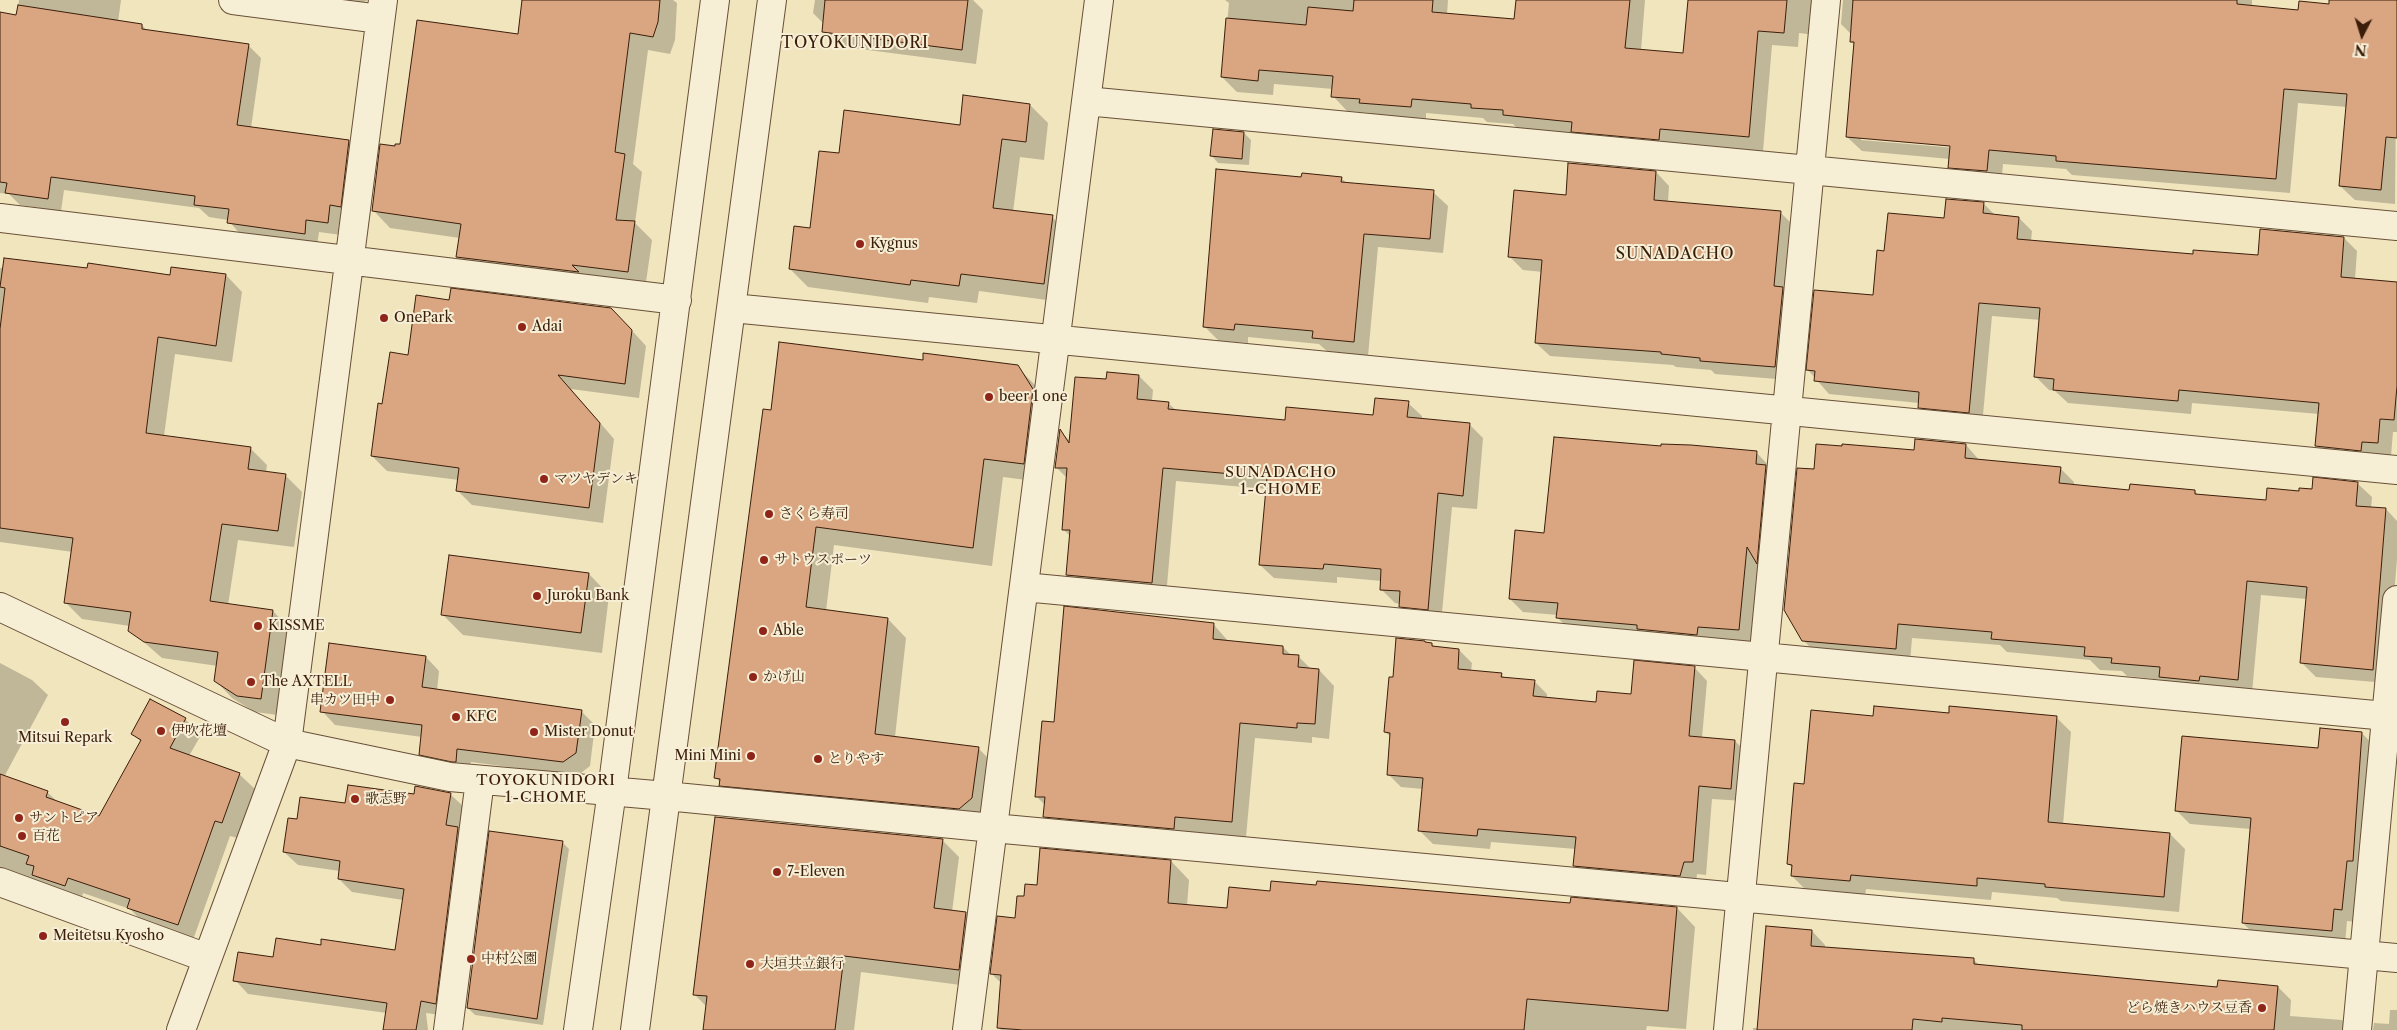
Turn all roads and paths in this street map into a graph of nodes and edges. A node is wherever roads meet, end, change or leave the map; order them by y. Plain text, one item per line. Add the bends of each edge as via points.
1 (233, 0) edge
2 (715, 0) edge
3 (772, 0) edge
4 (1099, 0) edge
5 (1826, 0) edge
6 (381, 10) edge
7 (1086, 101) junction
8 (1810, 170) junction
9 (0, 218) edge
10 (2397, 226) edge
11 (349, 259) junction
12 (677, 300) junction
13 (732, 308) junction
14 (1055, 340) junction
15 (1787, 411) junction
16 (2397, 470) edge
17 (1024, 588) junction
18 (2397, 600) edge
19 (0, 607) edge
20 (1764, 657) junction
21 (2392, 716) edge
22 (287, 743) junction
23 (480, 780) junction
24 (612, 791) junction
25 (666, 796) junction
26 (993, 828) junction
27 (0, 882) edge
28 (1741, 898) junction
29 (2364, 955) junction
30 (207, 958) junction
31 (2397, 958) edge
32 (181, 1030) edge
33 (448, 1030) edge
34 (578, 1030) edge
35 (635, 1030) edge
36 (967, 1030) edge
37 (1728, 1030) edge
38 (2356, 1030) edge

1 - 6 street
2 - 12 street
3 - 13 street
4 - 7 street
5 - 8 street
6 - 11 street
7 - 8 street
7 - 14 street
8 - 10 street
8 - 15 street
9 - 11 street
11 - 12 street
11 - 22 street
12 - 24 street
13 - 14 street
13 - 25 street
14 - 15 street
14 - 17 street
15 - 16 street
15 - 20 street
17 - 20 street
17 - 26 street
18 - 21 street
19 - 22 street
20 - 21 street
20 - 28 street
21 - 29 street
22 - 23 street via 450,778
22 - 30 street
23 - 24 street
23 - 33 street
24 - 25 street
24 - 34 street
25 - 26 street
25 - 35 street
26 - 28 street
26 - 36 street
27 - 30 street
28 - 29 street
28 - 37 street
29 - 31 street
29 - 38 street
30 - 32 street

